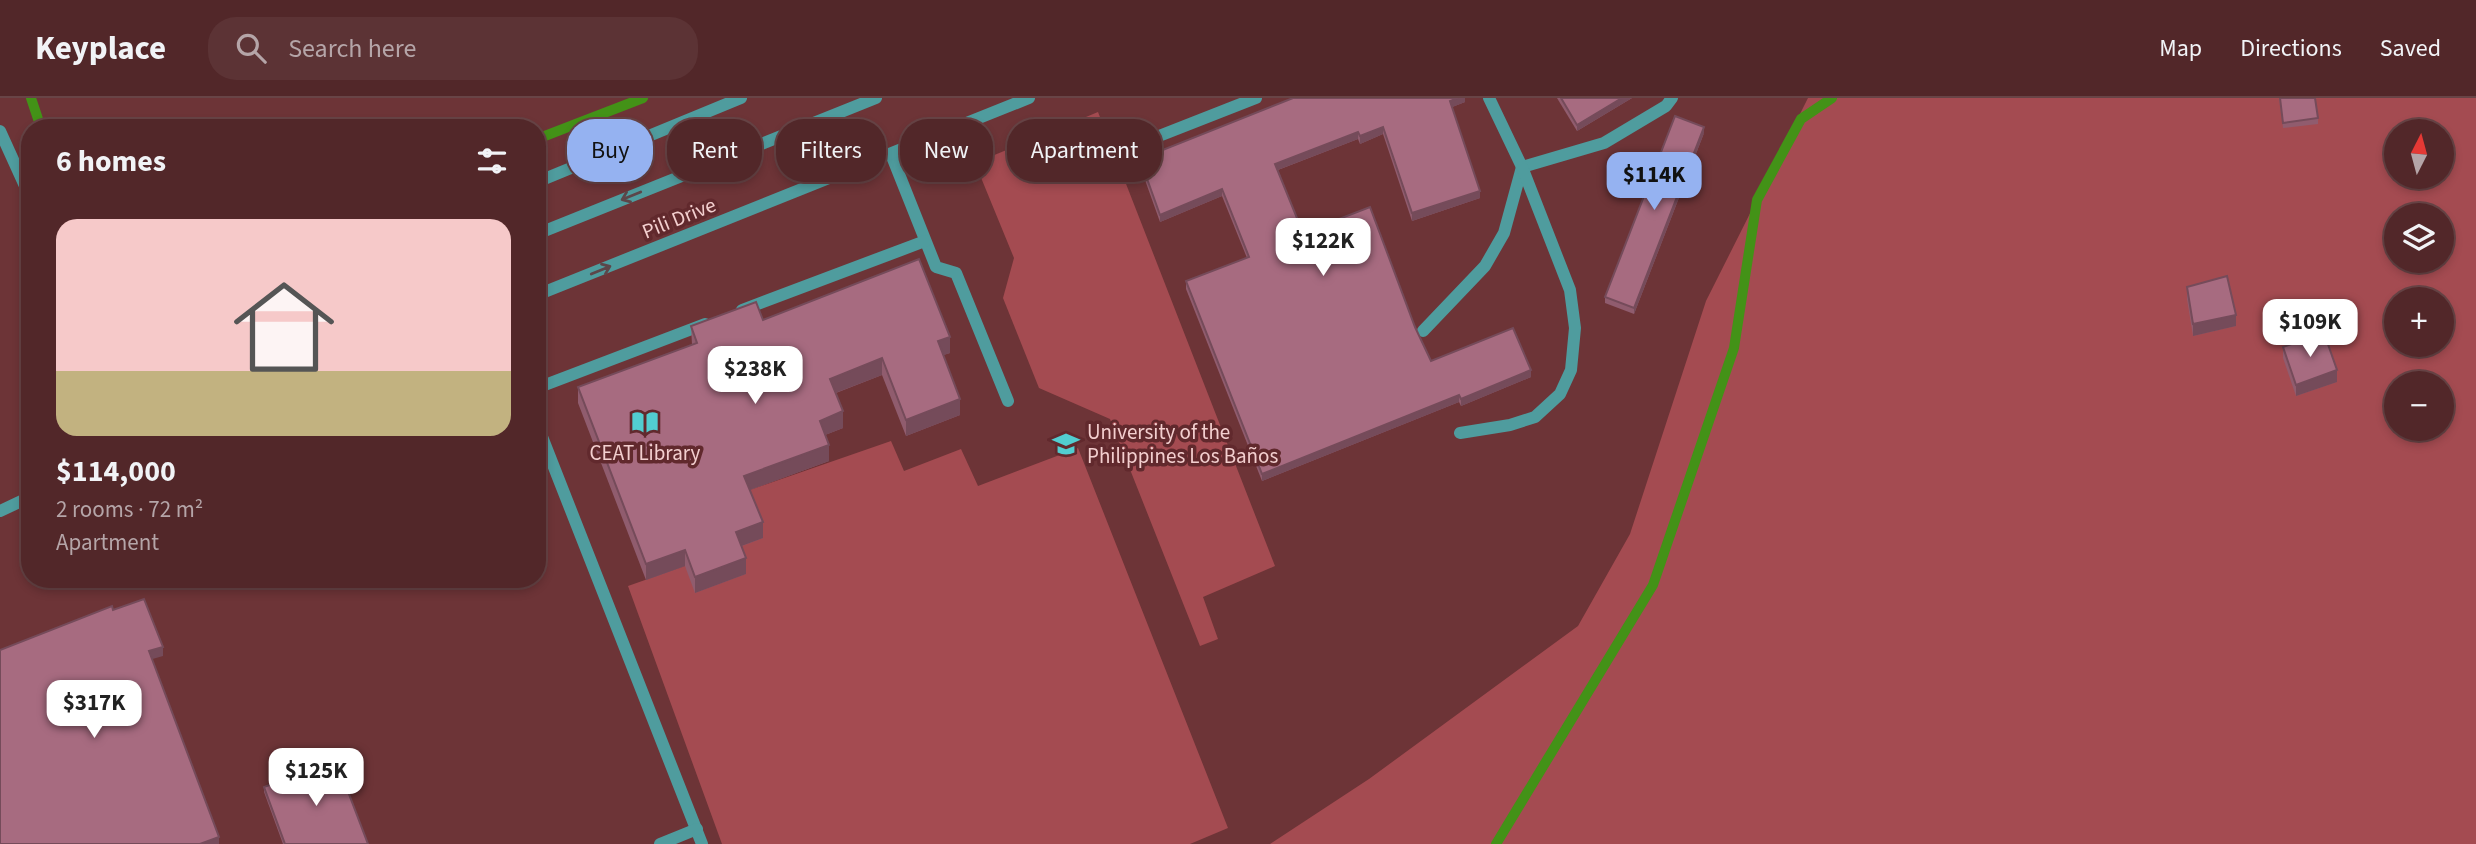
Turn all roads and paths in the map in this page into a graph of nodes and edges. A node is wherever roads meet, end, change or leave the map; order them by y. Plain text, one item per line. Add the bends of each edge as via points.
1 (741, 98) edge
2 (876, 98) edge
3 (1029, 98) edge
4 (1256, 98) edge
5 (1489, 98) edge
6 (1672, 98) edge
7 (1226, 103) edge
8 (0, 131) edge
9 (1162, 133) edge
10 (891, 154) junction
11 (1522, 167) junction
12 (21, 177) edge
13 (546, 178) edge
14 (546, 230) edge
15 (925, 241) junction
16 (546, 291) edge
17 (728, 316) edge
18 (715, 321) edge
19 (1423, 331) dead end
20 (546, 385) edge
21 (1008, 401) dead end
22 (1460, 433) dead end
23 (546, 447) edge
24 (21, 501) edge
25 (0, 510) edge
26 (697, 830) junction
27 (660, 844) edge
28 (702, 844) edge

1 - 13 street
2 -> 14 street
3 - 10 street, Pili Drive
4 - 7 street
5 - 11 street
6 - 11 street via 1604,143
7 - 9 street
8 - 12 street
10 - 15 street
16 -> 10 street, Pili Drive
11 - 19 street via 1504,233 1485,265
11 - 22 street via 1570,290 1576,328 1571,370 1560,394 1535,416
15 - 17 street
15 - 21 street via 936,267 957,273
18 - 20 street
23 - 26 street
24 - 25 street
26 - 27 street
26 - 28 street

